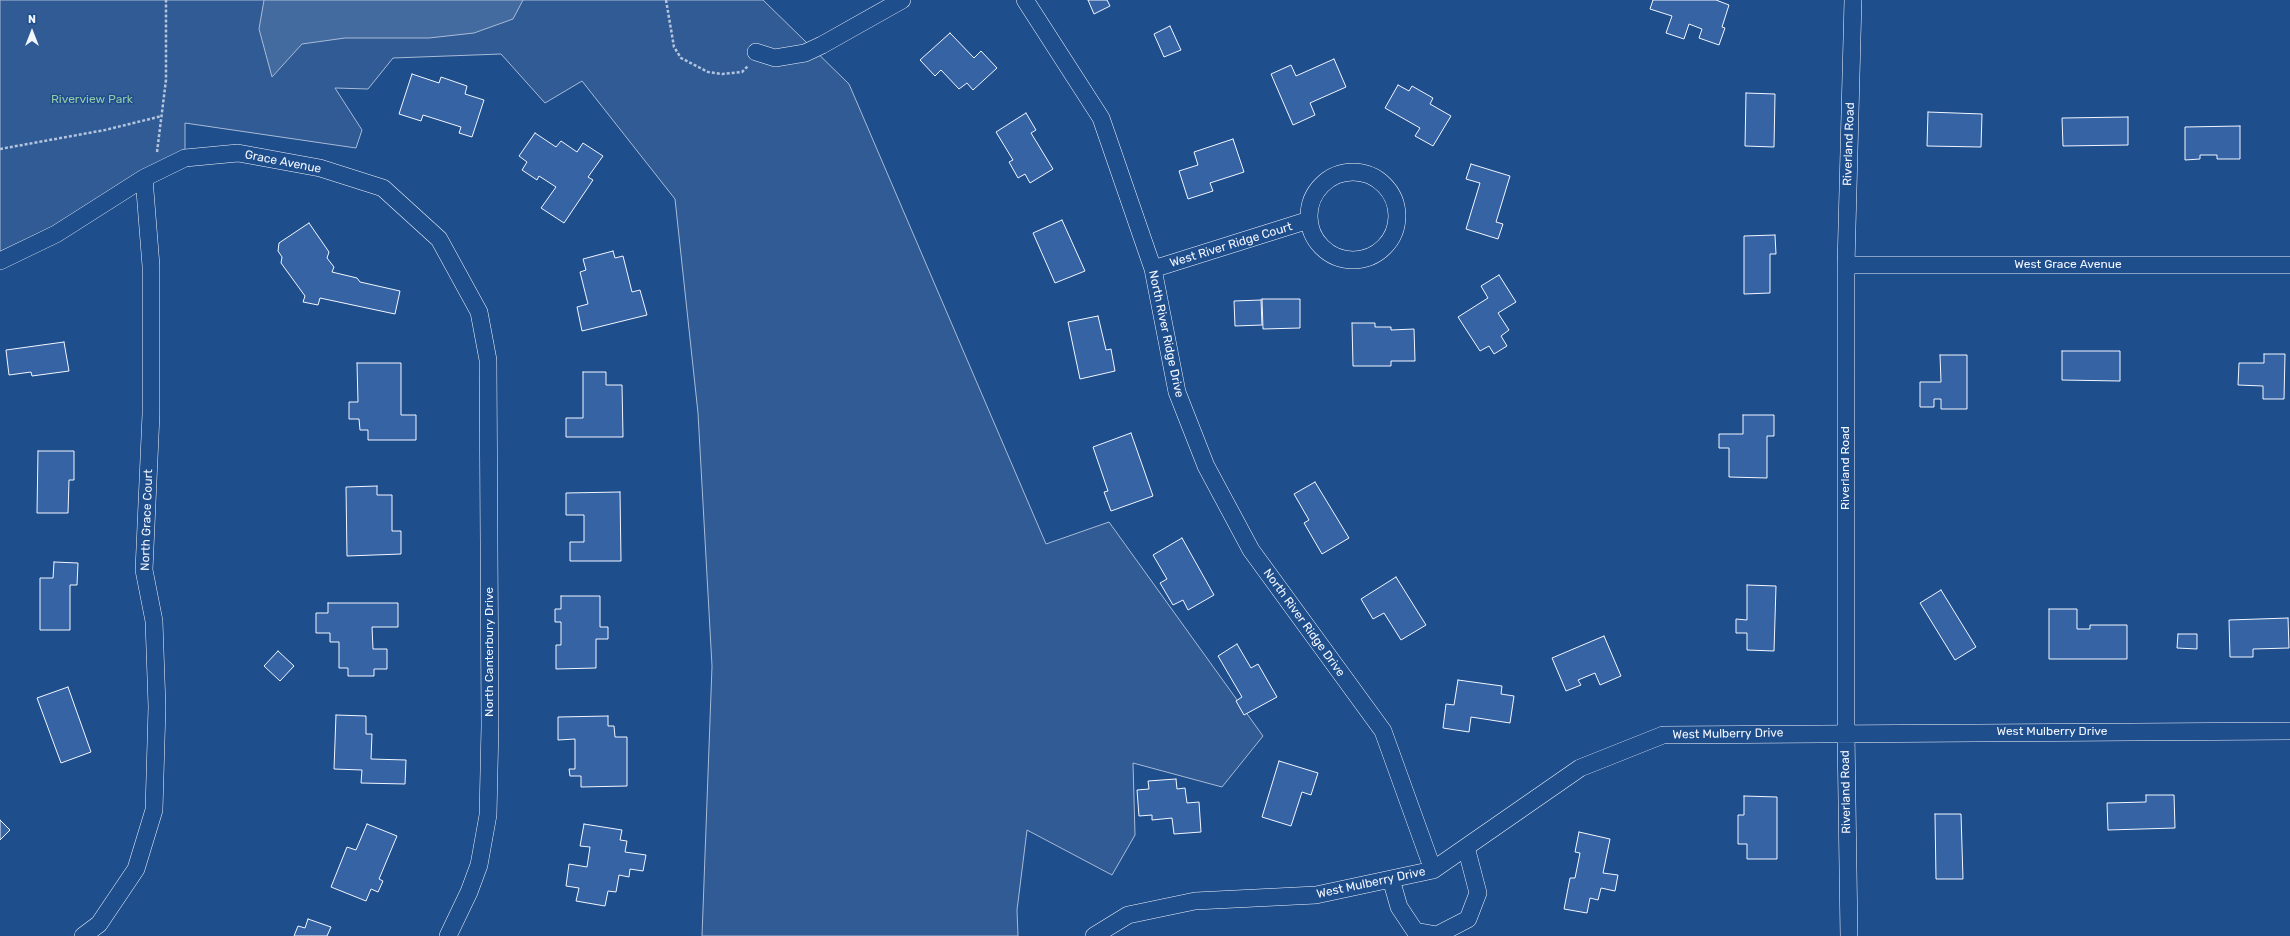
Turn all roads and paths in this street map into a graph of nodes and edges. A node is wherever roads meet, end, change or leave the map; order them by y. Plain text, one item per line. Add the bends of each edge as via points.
1 (166, 0) edge
2 (666, 0) edge
3 (902, 0) edge
4 (1026, 0) edge
5 (1853, 0) edge
6 (756, 52) joint
7 (162, 116) junction
8 (0, 149) edge
9 (160, 170) junction
10 (144, 178) junction
11 (1309, 220) junction
12 (0, 260) edge
13 (1846, 265) junction
14 (2290, 265) edge
15 (1153, 269) junction
16 (488, 360) joint
17 (2290, 731) edge
18 (1846, 733) junction
19 (1466, 847) junction
20 (1433, 870) junction
21 (1391, 879) junction
22 (83, 936) edge
23 (448, 936) edge
24 (1094, 936) edge
25 (1849, 936) edge

1 - 7 path via 168,48
2 - 6 path via 674,47 682,58 695,66 708,72 722,74 742,72
3 - 6 street via 805,53 775,58
4 - 15 street, North River Ridge Drive via 1101,118
5 - 13 street, Riverland Road
7 - 8 path via 105,130
7 - 9 path via 156,149
9 - 10 street, Grace Avenue
9 - 16 street, Grace Avenue via 185,158 238,153 320,168 383,188 439,238 479,312
10 - 12 street, Grace Avenue via 56,234
10 - 22 street, North Grace Court via 152,266 152,414 144,570 154,621 157,699 154,810 136,869 99,924
11 - 11 street via 1313,234 1321,246 1333,255 1354,259 1375,254 1386,245 1394,233 1398,219 1396,204 1385,186 1367,174 1352,172 1338,174 1325,181 1313,199
11 - 15 street, West River Ridge Court
13 - 14 street, West Grace Avenue
13 - 18 street, Riverland Road
15 - 20 street, North River Ridge Drive via 1177,392 1206,466 1251,550 1383,731
16 - 23 street, North Canterbury Drive via 488,816 479,865
17 - 18 street, West Mulberry Drive
18 - 19 street, West Mulberry Drive via 1662,735 1580,768
18 - 25 street, Riverland Road
19 - 20 street, West Mulberry Drive
19 - 21 street via 1478,894 1468,919 1437,935 1415,931 1400,907
20 - 21 street, West Mulberry Drive
21 - 24 street, West Mulberry Drive via 1316,895 1195,901 1128,915

